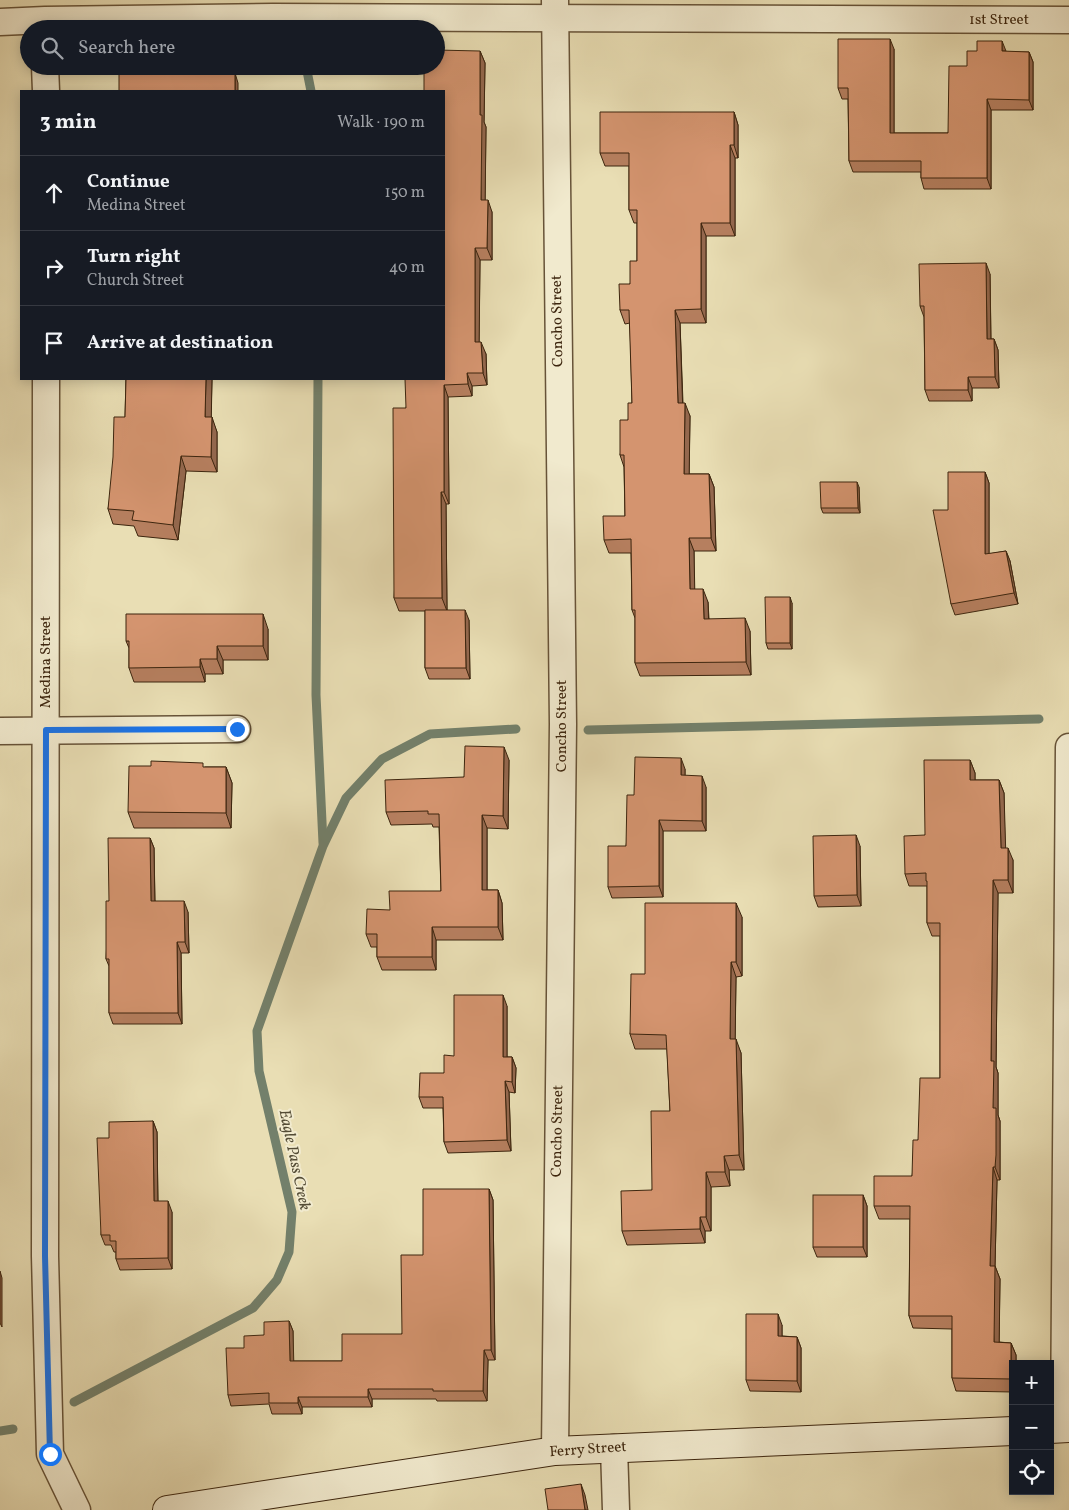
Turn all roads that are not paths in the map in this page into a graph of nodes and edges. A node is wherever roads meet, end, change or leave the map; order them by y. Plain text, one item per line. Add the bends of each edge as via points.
1 (555, 9) edge
2 (45, 16) edge
3 (1069, 20) edge
4 (0, 22) edge
5 (46, 75) edge
6 (46, 90) edge
7 (46, 380) edge
8 (237, 729) dead end
9 (46, 730) junction
10 (0, 731) edge
11 (1069, 747) edge
12 (1061, 1429) edge
13 (1009, 1431) edge
14 (614, 1448) junction
15 (555, 1451) junction
16 (77, 1510) edge
17 (167, 1510) edge
18 (616, 1510) edge

1 - 2 street, 1st Street via 273,17
1 - 3 street, 1st Street
1 - 15 street, Concho Street via 562,734
2 - 4 street, 1st Street
5 - 6 street
7 - 9 street, Medina Street
8 - 9 street
9 - 10 street
9 - 16 street, Medina Street via 45,1256 50,1454
11 - 12 street
13 - 14 street, Ferry Street
14 - 15 street, Ferry Street
14 - 18 street
15 - 17 street, Ferry Street

